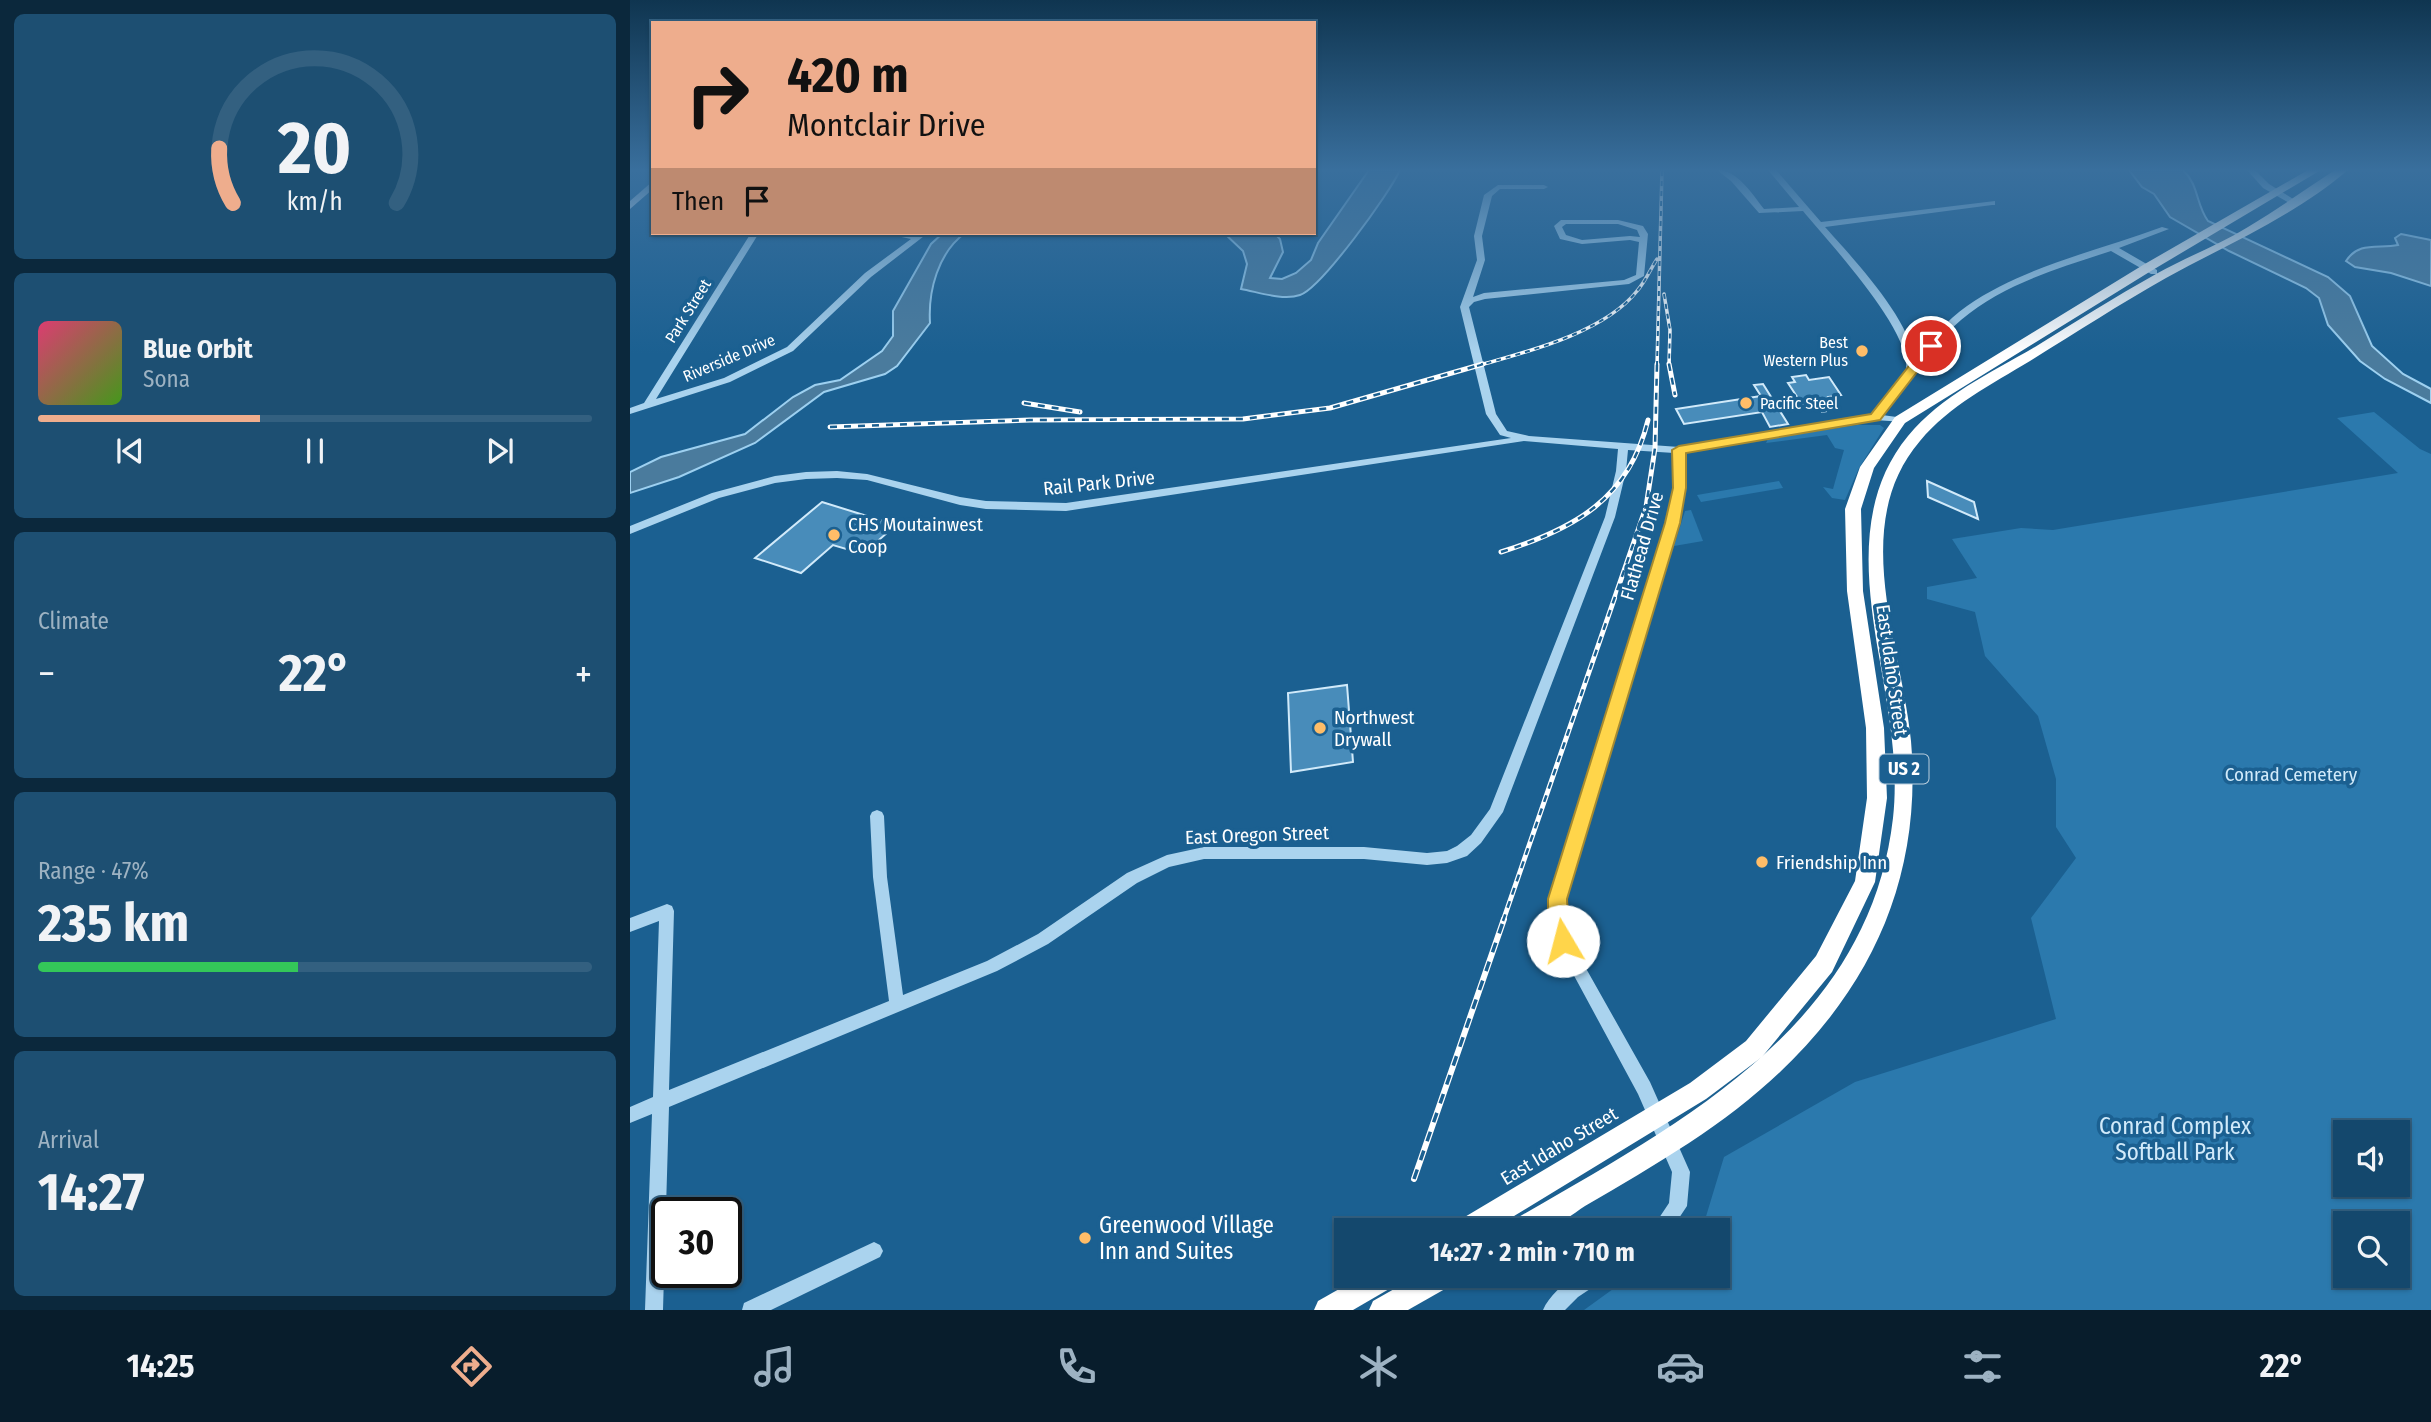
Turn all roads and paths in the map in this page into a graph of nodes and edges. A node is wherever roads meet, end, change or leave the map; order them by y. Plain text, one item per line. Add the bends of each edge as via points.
1 (1479, 231) edge
2 (1560, 231) edge
3 (1641, 231) edge
4 (1823, 231) edge
5 (2160, 231) edge
6 (2214, 231) edge
7 (2250, 231) edge
8 (754, 235) edge
9 (920, 235) edge
10 (1643, 240) junction
11 (2114, 249) junction
12 (2154, 272) junction
13 (2120, 285) junction
14 (1464, 307) junction
15 (2068, 334) junction
16 (1910, 373) junction
17 (647, 406) junction
18 (630, 411) edge
19 (1875, 417) junction
20 (1900, 420) junction
21 (1538, 440) junction
22 (1623, 447) junction
23 (1679, 450) junction
24 (630, 530) edge
25 (877, 816) dead end
26 (667, 911) joint
27 (630, 925) edge
28 (897, 1005) junction
29 (660, 1104) junction
30 (630, 1115) edge
31 (1656, 1119) junction
32 (1669, 1141) junction
33 (1487, 1218) edge
34 (1541, 1218) edge
35 (1669, 1218) edge
36 (874, 1251) dead end
37 (1366, 1288) edge
38 (1421, 1288) edge
39 (1574, 1288) edge
40 (654, 1310) edge
41 (751, 1310) edge
42 (1327, 1310) edge
43 (1382, 1310) edge
44 (1552, 1310) edge

1 - 14 street via 1481,260
2 - 10 street via 1563,237 1581,243 1630,237
3 - 10 street
4 - 16 street via 1884,303 1904,342
5 - 11 street
6 - 12 highway via 2173,266
7 - 12 highway, East Idaho Street / US 2
8 - 17 street, Park Street
9 - 17 street, Riverside Drive via 868,275 790,349 727,380
10 - 14 street via 1636,279 1484,296
11 - 12 street
11 - 16 street via 1995,292 1968,309
12 - 13 highway, East Idaho Street / US 2
12 - 15 highway, East Idaho Street / US 2
13 - 15 highway via 2115,296
13 - 20 highway, East Idaho Street / US 2
14 - 21 street via 1494,423 1504,433
15 - 32 highway, East Idaho Street / US 2 via 1939,412 1918,430 1893,465 1877,510 1874,546 1902,743 1904,794 1898,846 1884,898 1846,977 1809,1027 1737,1095
16 - 19 street
17 - 18 street, Riverside Drive
19 - 20 street
19 - 23 street
20 - 31 highway, East Idaho Street / US 2 via 1867,467 1853,509 1857,613 1878,759 1874,837 1865,882 1824,964 1762,1040
21 - 22 street
21 - 24 street, Rail Park Drive via 1066,507 993,506 868,477 790,478 707,498
22 - 23 street
22 - 28 street, East Oregon Street via 1610,517 1496,812 1462,851 1427,859 1364,853 1185,856 1132,878 1009,957
23 - 31 street, Flathead Drive via 1679,488 1672,523 1558,899 1563,941 1644,1087
25 - 28 street
26 - 27 street
26 - 29 street
28 - 29 street, East Oregon Street
29 - 30 street, East Oregon Street
29 - 40 street
31 - 32 street, Flathead Drive
31 - 33 highway, East Idaho Street / US 2
32 - 34 highway, East Idaho Street / US 2
32 - 35 street, Flathead Drive via 1682,1188
36 - 41 street
37 - 42 highway
38 - 43 highway
39 - 44 street

